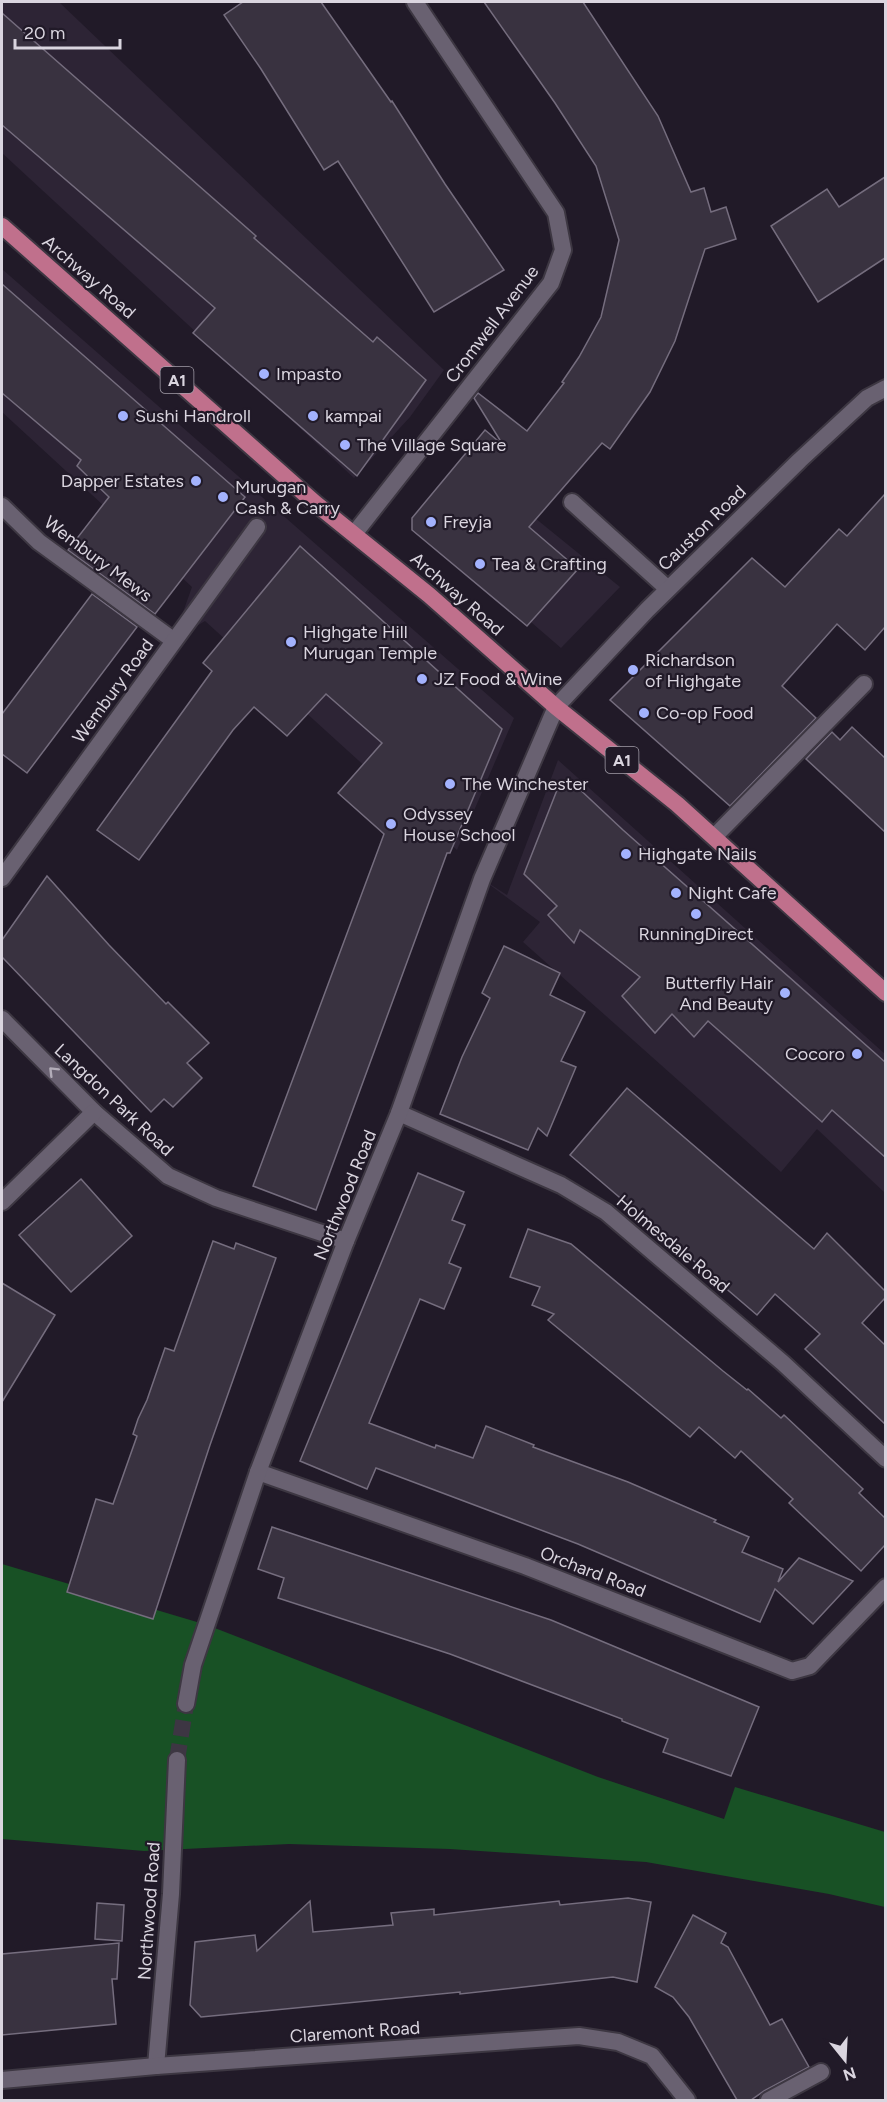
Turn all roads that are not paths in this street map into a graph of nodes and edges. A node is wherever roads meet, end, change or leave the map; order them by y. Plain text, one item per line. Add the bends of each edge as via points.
1 (415, 2) edge
2 (2, 226) edge
3 (885, 388) edge
4 (572, 502) dead end
5 (2, 506) edge
6 (257, 527) dead end
7 (354, 534) junction
8 (668, 589) junction
9 (174, 640) junction
10 (864, 684) dead end
11 (556, 707) junction
12 (714, 837) junction
13 (2, 878) edge
14 (885, 993) edge
15 (2, 1019) edge
16 (94, 1112) junction
17 (399, 1113) junction
18 (2, 1202) edge
19 (346, 1241) junction
20 (885, 1459) edge
21 (258, 1472) junction
22 (885, 1587) edge
23 (186, 1704) tunnel mouth
24 (177, 1760) tunnel mouth
25 (156, 2066) junction
26 (821, 2072) dead end
27 (2, 2080) edge
28 (687, 2100) edge
29 (769, 2100) edge

1 - 7 street, Cromwell Avenue via 556,213 563,250 551,283
2 - 7 highway, Archway Road / A1
3 - 8 street, Causton Road via 867,398 800,460
4 - 8 street
5 - 9 street, Wembury Mews via 39,542
6 - 9 street, Wembury Road
7 - 11 highway, Archway Road / A1
8 - 11 street, Causton Road
9 - 13 street, Wembury Road
10 - 12 street
11 - 12 highway, Archway Road / A1
11 - 17 street, Northwood Road via 482,879
12 - 14 highway, Archway Road / A1
16 -> 15 street, Langdon Park Road
16 - 18 street
16 - 19 street, Langdon Park Road via 168,1176 216,1198
17 - 19 street, Northwood Road
17 - 20 street, Holmesdale Road via 561,1185 606,1212 783,1363
19 - 21 street, Northwood Road
21 - 22 street, Orchard Road via 525,1566 792,1671 810,1666
21 - 23 street, Northwood Road via 193,1665
24 - 25 street, Northwood Road via 171,1894
25 - 27 street, Claremont Road
25 - 28 street, Claremont Road via 579,2036 618,2042 652,2056
26 - 29 street

